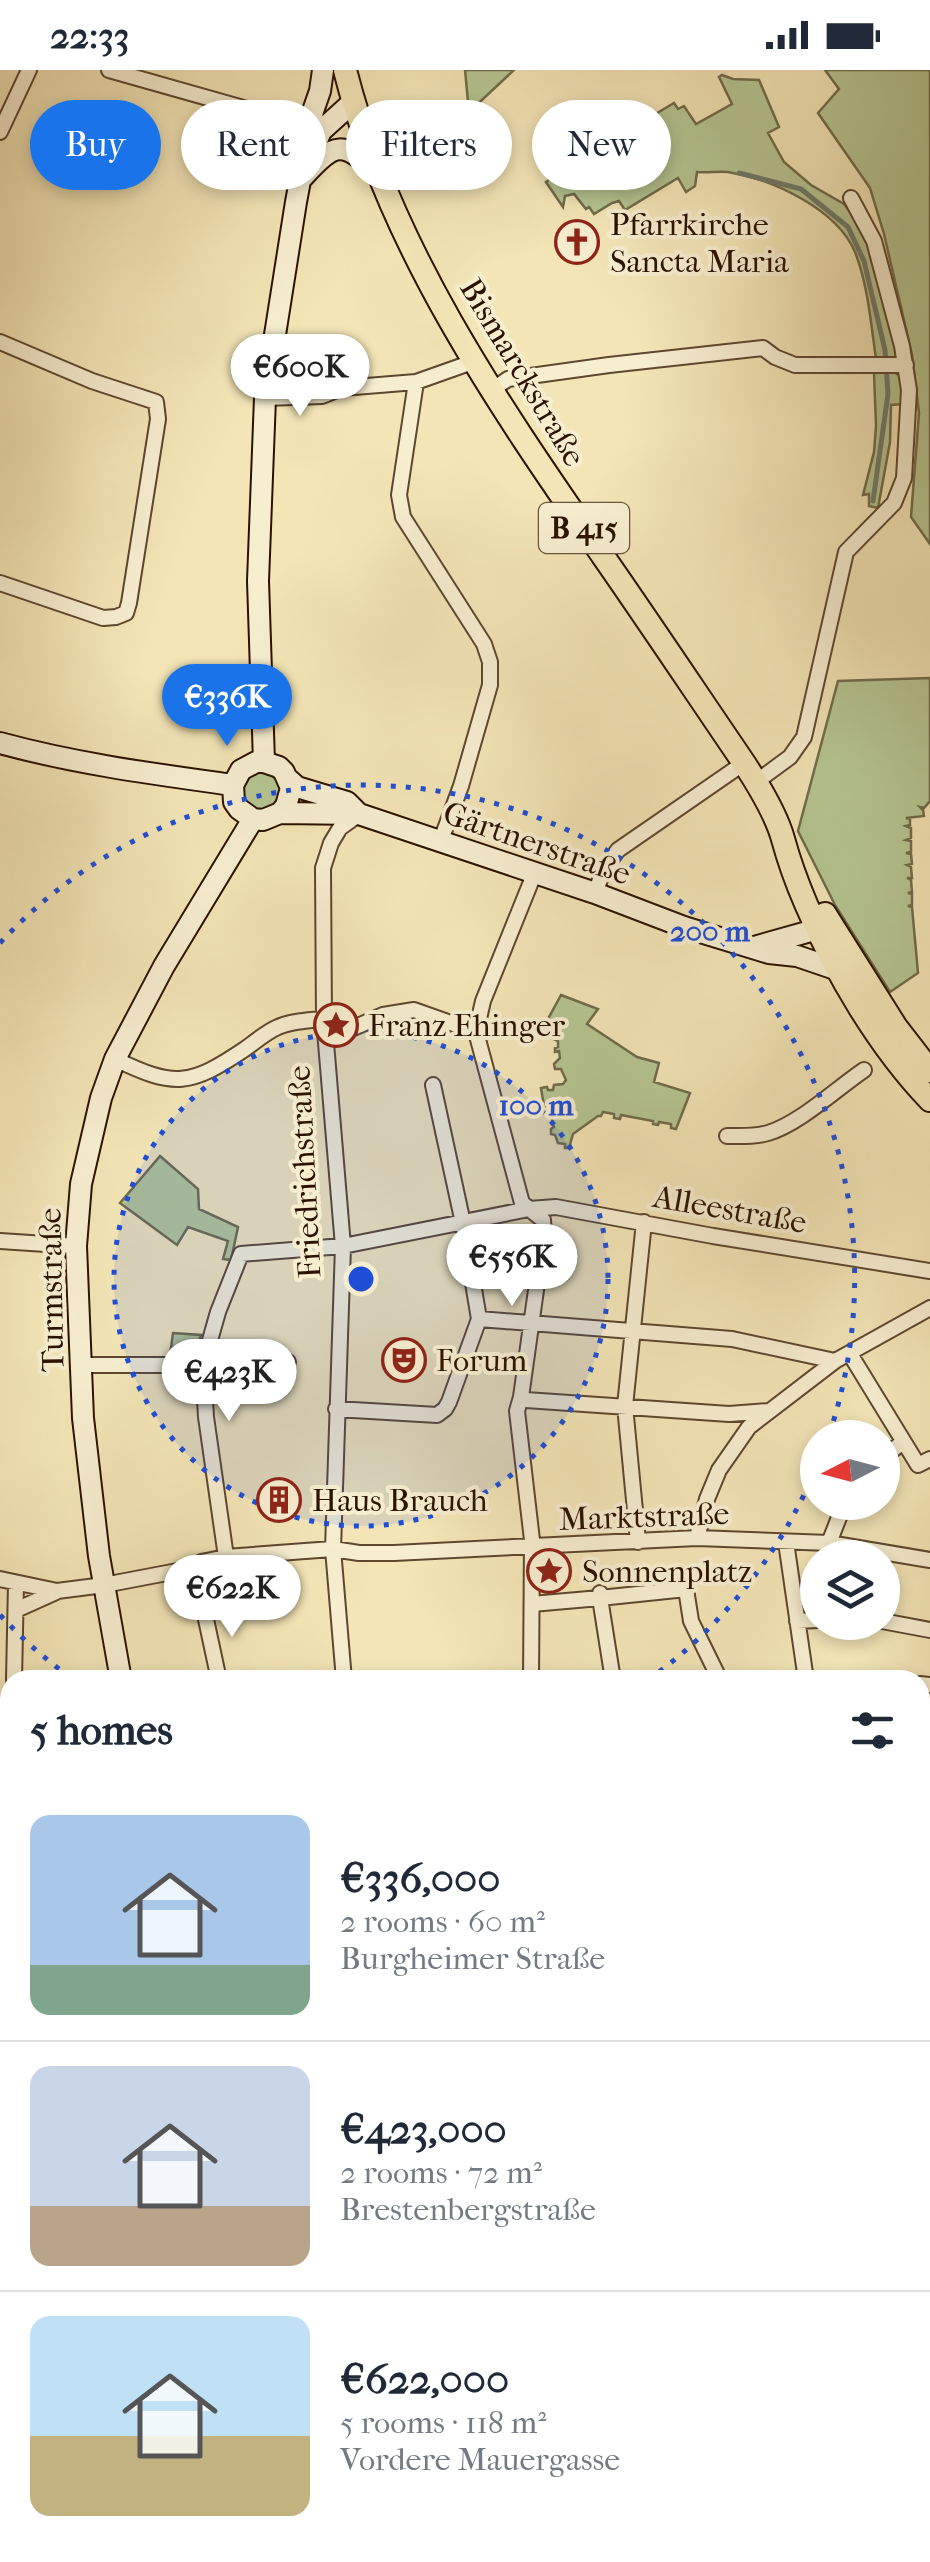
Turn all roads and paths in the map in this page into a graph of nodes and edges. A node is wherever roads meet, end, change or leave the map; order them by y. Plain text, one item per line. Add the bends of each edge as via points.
1 (30, 70) edge
2 (109, 70) edge
3 (323, 70) edge
4 (345, 70) edge
5 (215, 100) edge
6 (316, 100) edge
7 (352, 100) edge
8 (346, 109) edge
9 (326, 127) edge
10 (0, 132) edge
11 (298, 190) edge
12 (387, 190) edge
13 (850, 198) dead end
14 (0, 342) edge
15 (473, 359) junction
16 (899, 365) junction
17 (416, 382) junction
18 (492, 390) junction
19 (264, 398) junction
20 (0, 583) edge
21 (0, 743) edge
22 (264, 762) junction
23 (751, 772) junction
24 (288, 779) junction
25 (233, 784) junction
26 (280, 813) junction
27 (359, 814) junction
28 (253, 819) junction
29 (440, 840) junction
30 (535, 872) junction
31 (595, 893) junction
32 (824, 931) junction
33 (752, 947) junction
34 (797, 956) junction
35 (838, 970) junction
36 (324, 1018) junction
37 (476, 1032) junction
38 (326, 1040) junction
39 (114, 1059) junction
40 (864, 1070) dead end
41 (930, 1071) edge
42 (432, 1084) dead end
43 (930, 1100) edge
44 (728, 1136) dead end
45 (530, 1209) junction
46 (644, 1222) junction
47 (463, 1223) junction
48 (0, 1242) edge
49 (76, 1246) junction
50 (343, 1246) junction
51 (930, 1270) edge
52 (930, 1308) edge
53 (479, 1318) junction
54 (532, 1322) junction
55 (631, 1330) junction
56 (843, 1358) junction
57 (288, 1362) dead end
58 (80, 1365) junction
59 (203, 1365) junction
60 (521, 1398) junction
61 (625, 1406) junction
62 (336, 1409) junction
63 (772, 1410) junction
64 (903, 1442) junction
65 (900, 1444) edge
66 (930, 1458) edge
67 (697, 1538) junction
68 (638, 1542) junction
69 (786, 1542) junction
70 (800, 1542) edge
71 (532, 1548) junction
72 (333, 1551) junction
73 (900, 1555) edge
74 (226, 1557) junction
75 (930, 1560) edge
76 (195, 1568) junction
77 (8, 1581) edge
78 (104, 1586) junction
79 (58, 1591) junction
80 (600, 1595) junction
81 (532, 1604) junction
82 (16, 1610) junction
83 (797, 1622) junction
84 (800, 1622) edge
85 (900, 1624) edge
86 (930, 1630) edge
87 (14, 1670) edge
88 (119, 1670) edge
89 (217, 1670) edge
90 (343, 1670) edge
91 (531, 1670) edge
92 (611, 1670) edge
93 (715, 1670) edge
94 (804, 1670) edge

1 - 10 street
2 - 5 street
3 - 6 street
4 - 7 main road, Bismarckstraße / B 415
8 - 9 street
11 - 19 street
12 - 15 main road, Bismarckstraße / B 415
13 - 16 street via 874,241 892,302
14 - 20 street via 156,402 158,419 126,612 103,618
15 - 17 street
15 - 18 main road, Bismarckstraße / B 415
16 - 18 street via 795,365 764,348 508,379
16 - 23 street via 909,390 904,478 894,503 846,552 804,737 790,757
17 - 19 street
17 - 29 street via 398,495 403,517 490,662 490,685
18 - 23 main road, Bismarckstraße / B 415
19 - 22 street via 258,581
21 - 25 street via 113,768
22 - 24 street
22 - 25 street via 241,770
23 - 31 street via 618,850
23 - 32 main road, Bismarckstraße / B 415
24 - 26 street via 290,798
24 - 27 street, Gärtnerstraße via 347,802
25 - 28 street via 239,809
26 - 27 street, Gärtnerstraße
26 - 28 street
27 - 29 street, Gärtnerstraße
27 - 36 street, Friedrichstraße via 340,828 323,868
28 - 39 street, Turmstraße
29 - 30 street, Gärtnerstraße
30 - 31 street, Gärtnerstraße
30 - 37 street via 482,1001
31 - 33 street, Gärtnerstraße
32 - 33 street
32 - 34 street
32 - 35 main road, B 415
32 - 41 main road, B 415
33 - 34 street, Gärtnerstraße
34 - 35 street, Gärtnerstraße
35 - 43 main road, B 415
36 - 38 street, Friedrichstraße
36 - 39 street via 278,1027 204,1075 162,1078
37 - 38 street via 414,1010 383,1015
37 - 45 street via 522,1203
38 - 50 street, Friedrichstraße
39 - 49 street, Turmstraße via 80,1184
40 - 44 street via 769,1133
42 - 47 street
45 - 46 street, Alleestraße
45 - 47 street, Alleestraße
45 - 54 street via 543,1220 544,1233
46 - 51 street, Alleestraße
46 - 55 street
47 - 50 street, Alleestraße
47 - 53 street
48 - 49 street
49 - 58 street, Turmstraße
50 - 59 street, Alleestraße via 241,1254
50 - 62 street, Friedrichstraße
52 - 56 street
53 - 54 street
53 - 62 street via 449,1402 437,1415
54 - 55 street
54 - 60 street
55 - 56 street
55 - 61 street
56 - 63 street
56 - 64 street
57 - 59 street
58 - 59 street
58 - 78 street, Turmstraße
59 - 74 street
60 - 61 street
60 - 71 street via 516,1411
61 - 63 street via 728,1414
61 - 68 street
62 - 72 street, Friedrichstraße
63 - 67 street via 749,1427 719,1470
64 - 65 street
64 - 66 street via 918,1465
67 - 68 street, Marktstraße
67 - 69 street, Marktstraße
68 - 71 street, Marktstraße
69 - 70 street, Marktstraße
69 - 83 street
71 - 72 street, Marktstraße
71 - 81 street
72 - 74 street, Marktstraße
72 - 90 street, Friedrichstraße
73 - 75 street, Marktstraße
74 - 76 street, Marktstraße
76 - 78 street, Marktstraße
76 - 89 street
77 - 79 street
77 - 82 street
78 - 79 street, Marktstraße
78 - 88 street, Turmstraße
79 - 82 street
80 - 81 street
80 - 92 street
80 - 93 street via 687,1582 691,1620
81 - 91 street
82 - 87 street
83 - 84 street
83 - 94 street
85 - 86 street

